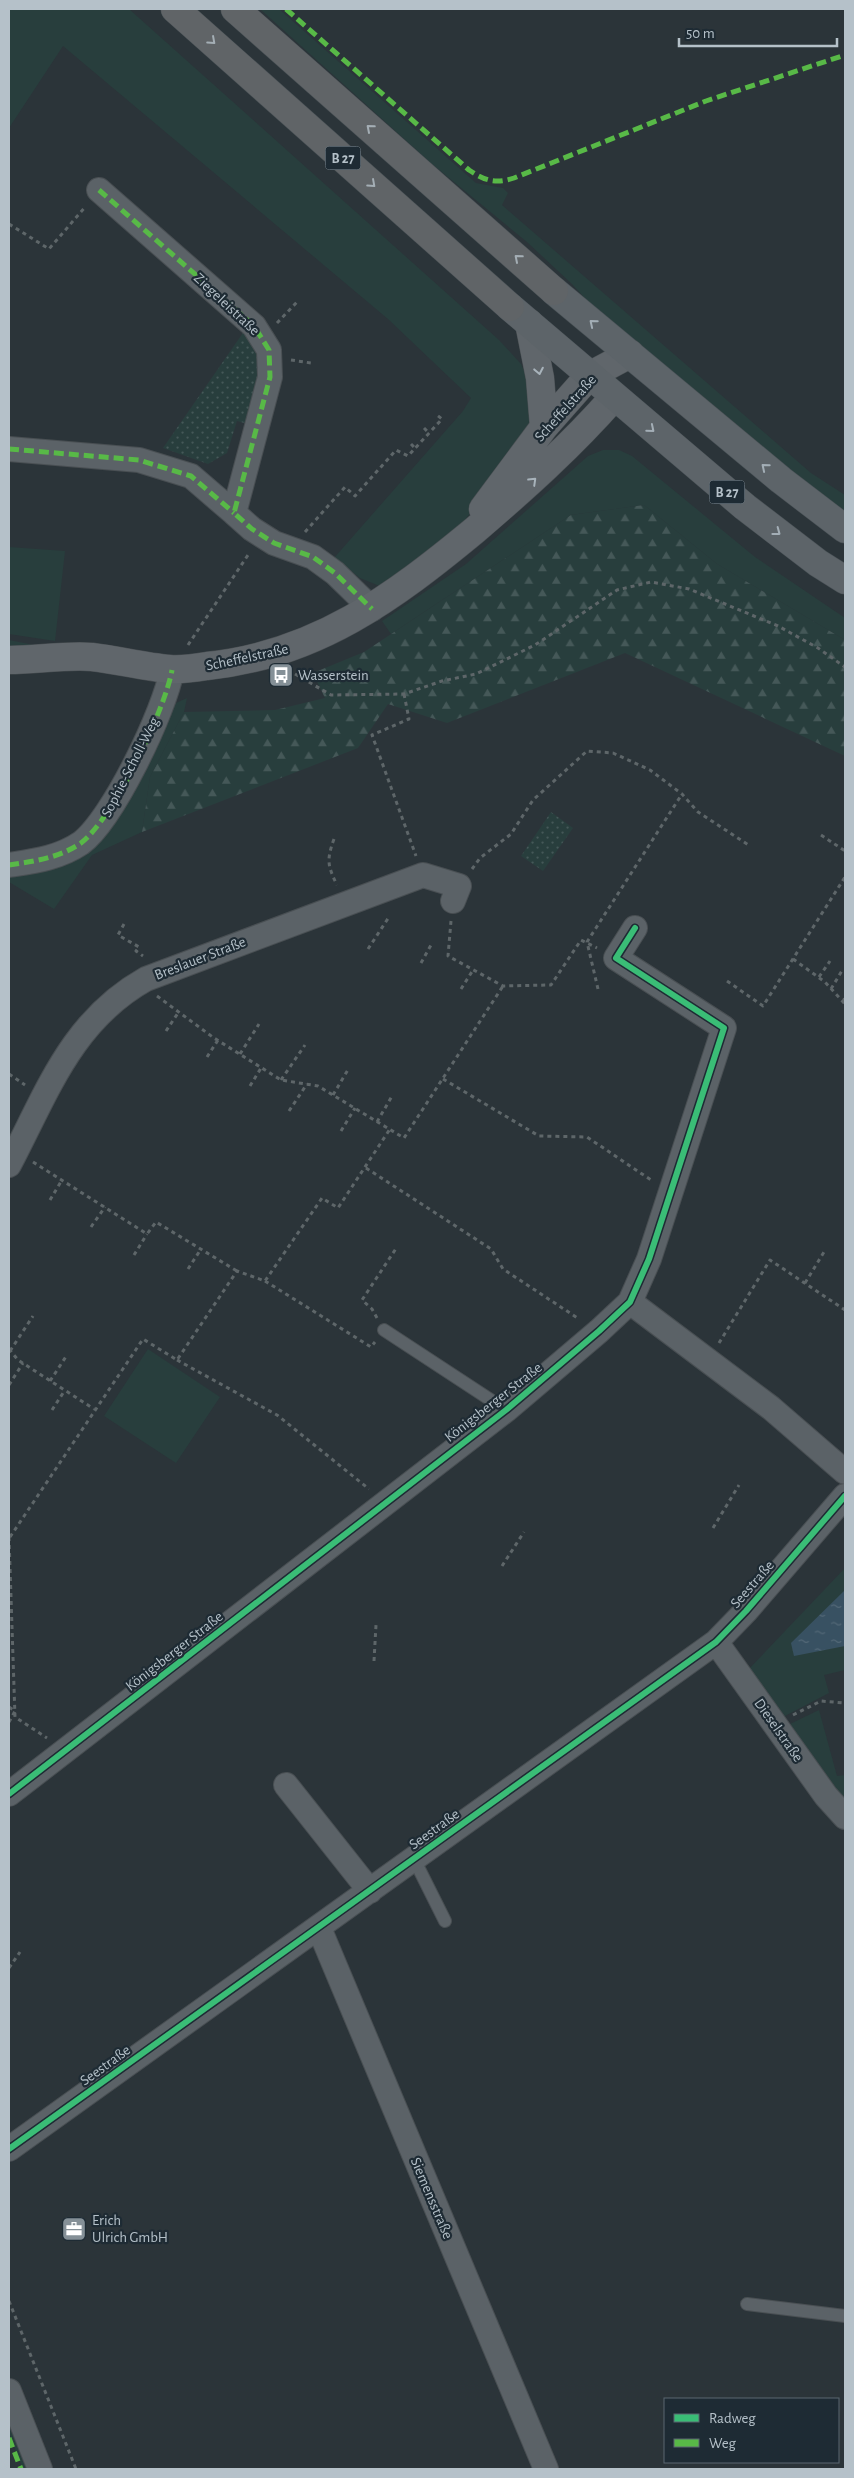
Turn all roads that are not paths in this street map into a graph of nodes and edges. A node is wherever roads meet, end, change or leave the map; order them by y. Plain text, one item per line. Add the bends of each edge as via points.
1 (175, 9) edge
2 (235, 9) edge
3 (99, 190) road end
4 (554, 291) joint
5 (520, 316) junction
6 (630, 354) junction
7 (590, 376) junction
8 (614, 397) junction
9 (544, 427) junction
10 (9, 449) edge
11 (234, 514) junction
12 (845, 529) edge
13 (456, 546) junction
14 (845, 580) edge
15 (372, 609) junction
16 (179, 659) junction
17 (9, 660) edge
18 (9, 865) edge
19 (456, 894) road end
20 (635, 928) dead end
21 (12, 1158) edge
22 (630, 1302) junction
23 (384, 1330) road end
24 (506, 1410) junction
25 (845, 1472) edge
26 (845, 1496) edge
27 (716, 1642) junction
28 (286, 1785) dead end
29 (9, 1794) edge
30 (845, 1817) edge
31 (414, 1859) junction
32 (370, 1891) junction
33 (445, 1921) dead end
34 (319, 1928) junction
35 (9, 2149) edge
36 (748, 2304) dead end
37 (845, 2316) edge
38 (9, 2391) edge
39 (40, 2469) edge
40 (546, 2469) edge

1 -> 5 highway, B 27
4 -> 2 highway, B 27
3 - 11 street, Ziegeleistraße via 246,318 263,338 271,357 272,370
6 -> 4 main road, B 27
5 - 7 main road, B 27
5 -> 9 street via 540,378
6 - 7 street, Scheffelstraße
6 - 8 main road
12 -> 6 main road, B 27
7 - 8 main road, B 27
7 - 9 street, Scheffelstraße
13 -> 8 street, Scheffelstraße via 527,486
8 -> 14 main road, B 27 via 745,507
9 - 13 street, Scheffelstraße
10 - 11 street via 138,460 191,476
11 - 15 street via 274,543 313,557 335,573
13 - 15 street, Scheffelstraße
15 - 16 street, Scheffelstraße via 333,631 268,655 210,666
16 - 17 street, Scheffelstraße via 91,657
16 - 18 street, Sophie-Scholl-Weg via 152,726 110,811 96,830 62,854
19 - 21 street, Breslauer Straße via 422,875 156,975 107,1005 84,1030 64,1058
20 - 22 street, Königsberger Straße via 616,958 724,1028 649,1259
22 - 24 street, Königsberger Straße
22 - 25 street via 771,1408
23 - 24 lane, Königsberger Straße
24 - 29 street, Königsberger Straße
26 - 27 street, Seestraße
27 - 30 street, Dieselstraße via 826,1796
27 - 31 street, Seestraße
28 - 32 street
31 - 32 street, Seestraße
31 - 33 lane
32 - 34 street, Seestraße
34 - 35 street, Seestraße
34 - 40 street, Siemensstraße
36 - 37 lane
38 - 39 street

